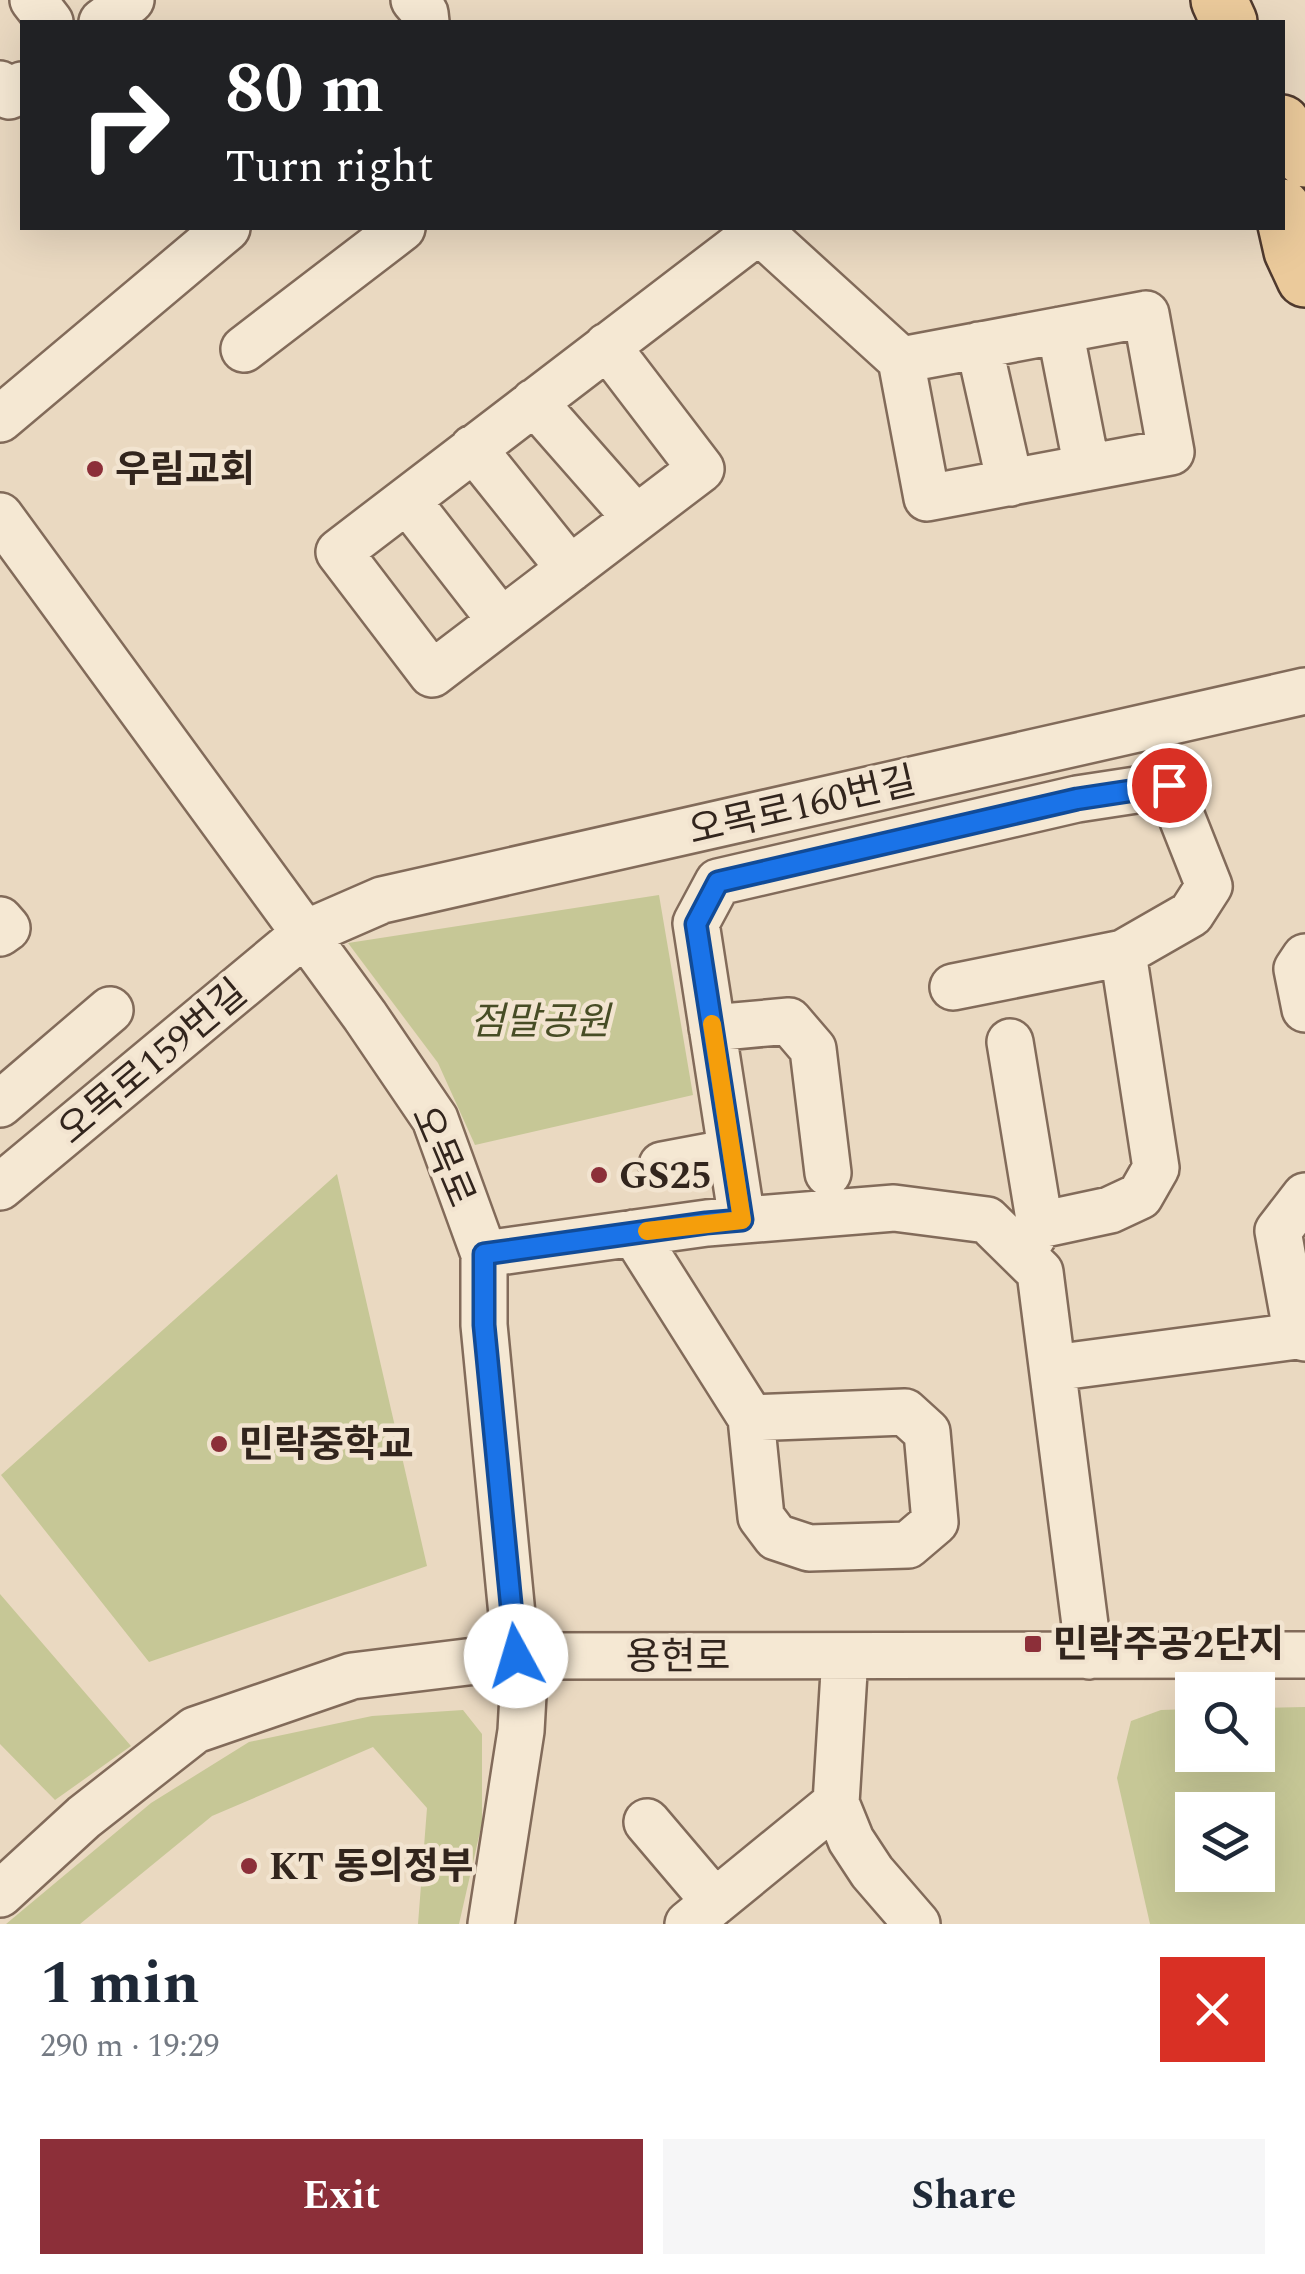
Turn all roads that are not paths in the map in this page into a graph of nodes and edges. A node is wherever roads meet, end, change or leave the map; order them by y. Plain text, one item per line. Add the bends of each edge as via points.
1 (32, 0) edge
2 (132, 0) edge
3 (48, 20) edge
4 (105, 20) edge
5 (0, 84) edge
6 (20, 87) edge
7 (1285, 128) edge
8 (1305, 159) edge
9 (1285, 219) edge
10 (225, 230) edge
11 (399, 230) edge
12 (757, 230) edge
13 (759, 230) edge
14 (1305, 279) edge
15 (1060, 330) junction
16 (979, 345) junction
17 (608, 346) junction
18 (244, 350) dead end
19 (901, 360) junction
20 (534, 402) junction
21 (0, 419) edge
22 (473, 448) junction
23 (1088, 468) junction
24 (1010, 482) junction
25 (407, 500) junction
26 (0, 516) edge
27 (636, 518) junction
28 (570, 569) junction
29 (502, 621) junction
30 (1305, 690) edge
31 (0, 920) edge
32 (0, 933) edge
33 (304, 934) junction
34 (1123, 953) junction
35 (1305, 956) edge
36 (953, 987) dead end
37 (1305, 1009) edge
38 (110, 1010) dead end
39 (712, 1028) junction
40 (1010, 1042) dead end
41 (0, 1104) edge
42 (731, 1152) junction
43 (662, 1165) dead end
44 (828, 1173) dead end
45 (0, 1187) edge
46 (1305, 1196) edge
47 (742, 1220) junction
48 (634, 1233) junction
49 (1031, 1239) junction
50 (484, 1254) junction
51 (1301, 1337) edge
52 (1053, 1368) junction
53 (751, 1418) junction
54 (516, 1656) junction
55 (845, 1656) junction
56 (1089, 1656) junction
57 (1305, 1656) edge
58 (836, 1803) junction
59 (647, 1822) dead end
60 (0, 1894) edge
61 (717, 1912) edge
62 (491, 1924) edge
63 (917, 1924) edge

1 - 3 street
2 - 4 street
5 - 6 street via 9,96
7 - 8 main road
9 - 14 main road
10 - 21 street
11 - 18 street
12 - 17 street
13 - 19 street
15 - 16 street
15 - 23 street
15 - 23 street via 1146,314 1171,452
16 - 19 street
16 - 24 street
17 - 20 street
17 - 27 street via 701,469
19 - 24 street via 926,498
20 - 22 street
20 - 27 street
22 - 25 street
22 - 28 street
23 - 24 street
25 - 29 street
25 - 29 street via 339,552 432,674
26 - 33 street, 오목로
27 - 28 street
28 - 29 street
30 - 33 street, 오목로160번길 via 382,900
31 - 32 street via 7,928
33 - 45 street, 오목로159번길
33 - 50 street, 오목로 via 436,1119
34 - 36 street
34 - 39 street via 1191,914 1209,886 1169,785 1077,799 718,882 696,924
34 - 49 street via 1156,1168 1140,1196
35 - 37 street via 1298,969
38 - 41 street
39 - 42 street
39 - 44 street via 789,1022 813,1050
40 - 49 street
42 - 43 street
42 - 47 street
46 - 51 street via 1278,1231
47 - 48 street
47 - 49 street via 894,1208 987,1220
48 - 50 street
48 - 53 street
49 - 52 street
50 - 54 street, 오목로 via 484,1325
51 - 52 street
52 - 56 street
53 - 53 street via 761,1517 776,1536 809,1548 908,1545 935,1522 927,1432 905,1412
54 - 55 street, 용현로
54 - 60 street, 용현로 via 352,1676 194,1730
54 - 62 street, 오목로 via 521,1731
55 - 56 street, 용현로
55 - 58 street
56 - 57 street, 용현로
58 - 61 street
58 - 63 street via 872,1872
59 - 61 street

